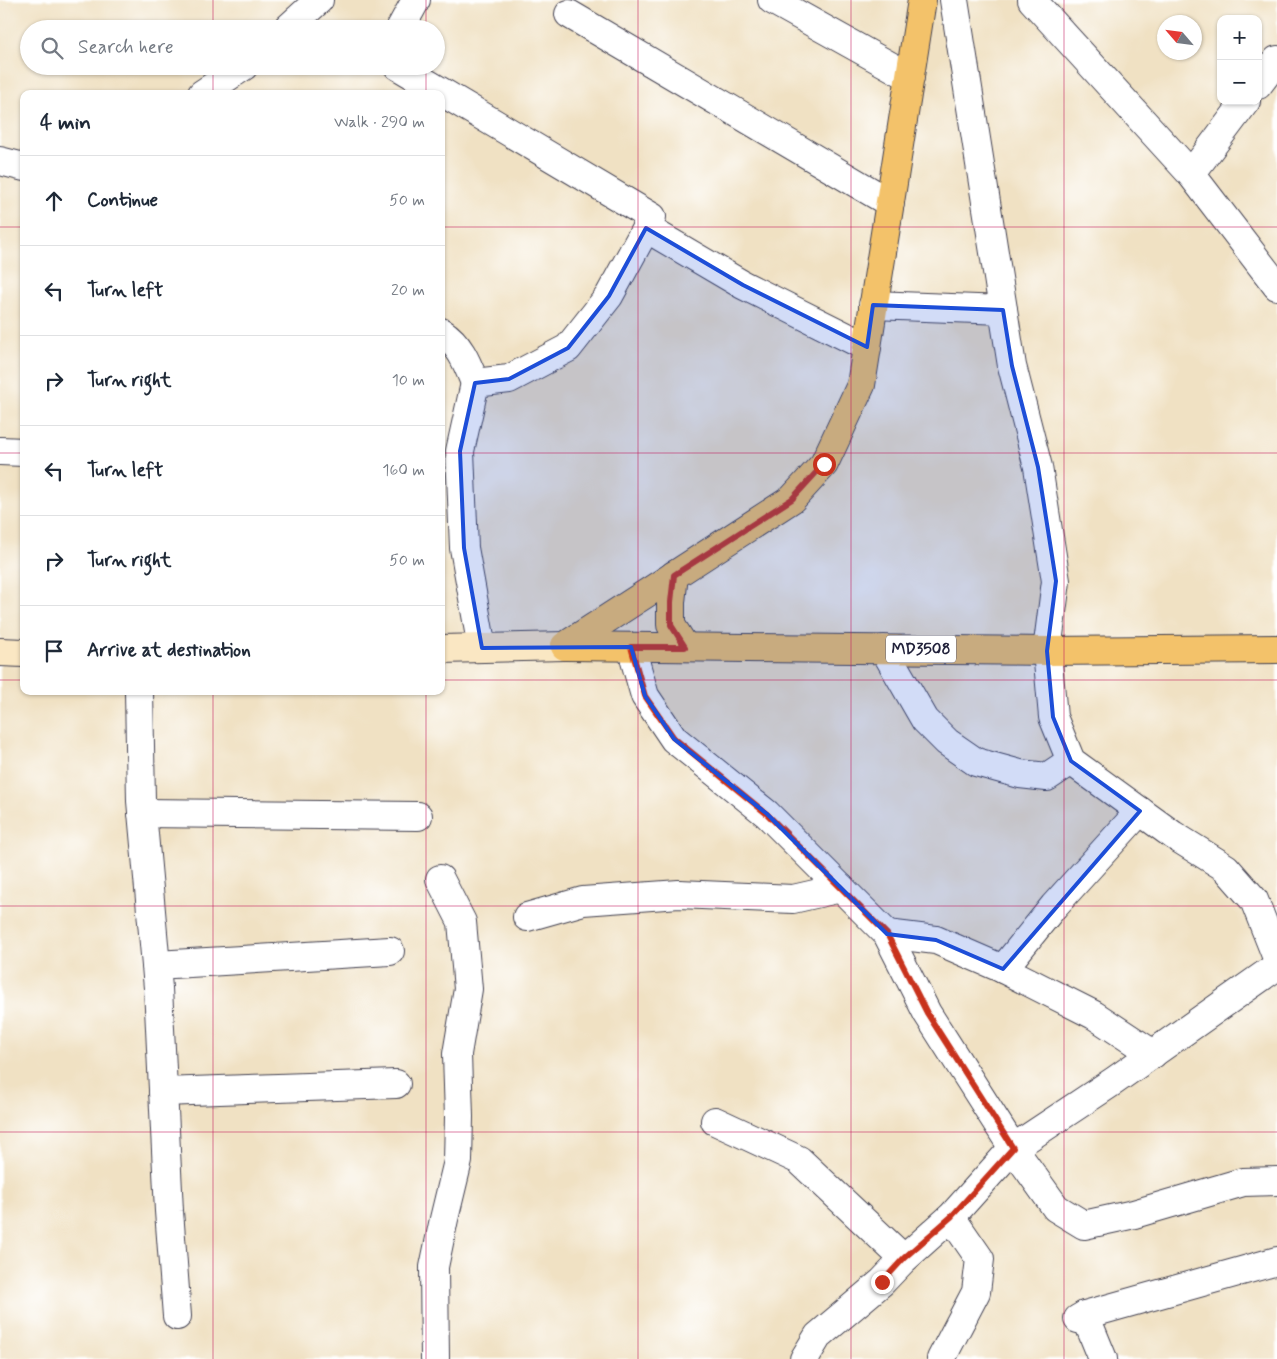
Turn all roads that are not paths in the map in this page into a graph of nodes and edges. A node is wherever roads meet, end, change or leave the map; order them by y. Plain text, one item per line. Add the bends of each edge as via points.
1 (319, 0) edge
2 (416, 0) edge
3 (772, 0) edge
4 (922, 0) edge
5 (954, 0) edge
6 (1032, 0) edge
7 (569, 14) dead end
8 (297, 20) edge
9 (405, 20) edge
10 (1277, 60) edge
11 (230, 75) edge
12 (413, 75) edge
13 (910, 77) junction
14 (1262, 80) edge
15 (208, 90) edge
16 (438, 90) edge
17 (445, 94) edge
18 (1243, 105) edge
19 (0, 162) edge
20 (20, 166) edge
21 (1191, 174) junction
22 (890, 204) junction
23 (646, 228) junction
24 (1277, 286) edge
25 (873, 306) junction
26 (1003, 310) junction
27 (445, 334) edge
28 (867, 347) junction
29 (475, 384) junction
30 (0, 451) edge
31 (20, 452) edge
32 (674, 575) junction
33 (565, 646) junction
34 (631, 647) junction
35 (685, 647) junction
36 (445, 648) edge
37 (482, 648) junction
38 (884, 649) junction
39 (1277, 649) edge
40 (1048, 651) junction
41 (0, 652) edge
42 (20, 653) edge
43 (139, 695) edge
44 (1071, 761) junction
45 (1140, 811) junction
46 (142, 813) junction
47 (418, 816) dead end
48 (440, 879) dead end
49 (841, 888) junction
50 (527, 917) dead end
51 (887, 934) junction
52 (390, 951) dead end
53 (1277, 958) edge
54 (156, 965) junction
55 (1277, 966) edge
56 (1002, 970) junction
57 (1153, 1054) junction
58 (396, 1084) dead end
59 (164, 1092) junction
60 (715, 1121) dead end
61 (1013, 1148) junction
62 (1277, 1181) edge
63 (951, 1217) junction
64 (904, 1258) junction
65 (1277, 1261) edge
66 (177, 1316) dead end
67 (435, 1359) edge
68 (804, 1359) edge
69 (941, 1359) edge
70 (1103, 1359) edge

1 - 8 street
2 - 9 street
3 - 13 street
4 - 13 main road
5 - 26 street
6 - 21 street
7 - 22 street
10 - 14 street
11 - 15 street
12 - 16 street
13 - 22 main road
17 - 23 street via 652,217
18 - 21 street
19 - 20 street
21 - 24 street
22 - 25 main road
23 - 28 street via 743,285
23 - 29 street via 609,296 568,348 509,378
25 - 26 street
25 - 28 main road
26 - 40 street via 1012,366 1038,468 1056,581
27 - 29 street via 465,357
28 - 32 main road via 861,385 824,464 792,499
29 - 37 street via 460,451 464,548
30 - 31 street
32 - 33 main road
32 - 35 main road via 671,625
33 - 34 main road, MD3508
33 - 37 main road, MD3508
34 - 35 main road, MD3508
34 - 49 street via 645,696 674,738 767,814
35 - 38 main road, MD3508
36 - 37 main road, MD3508
38 - 40 main road, MD3508
38 - 44 street via 925,720 947,742 976,762 1020,774 1047,777
39 - 40 main road, MD3508
40 - 44 street via 1053,717
41 - 42 main road
43 - 46 street
44 - 45 street
45 - 53 street via 1226,868 1254,900
45 - 56 street via 1054,906
46 - 47 street
46 - 54 street
48 - 67 street via 462,922 468,989 456,1054 458,1161 434,1267
49 - 50 street via 793,899 679,894 583,901
49 - 51 street
51 - 56 street via 936,940
51 - 61 street via 927,1013
52 - 54 street
54 - 59 street
55 - 57 street
56 - 57 street via 1094,1015
57 - 61 street
58 - 59 street
59 - 66 street
60 - 64 street via 799,1160
61 - 62 street via 1056,1208 1084,1225 1243,1182
61 - 63 street
63 - 64 street
63 - 69 street via 980,1258 976,1292
64 - 68 street via 882,1282 818,1336
65 - 70 street via 1081,1317

